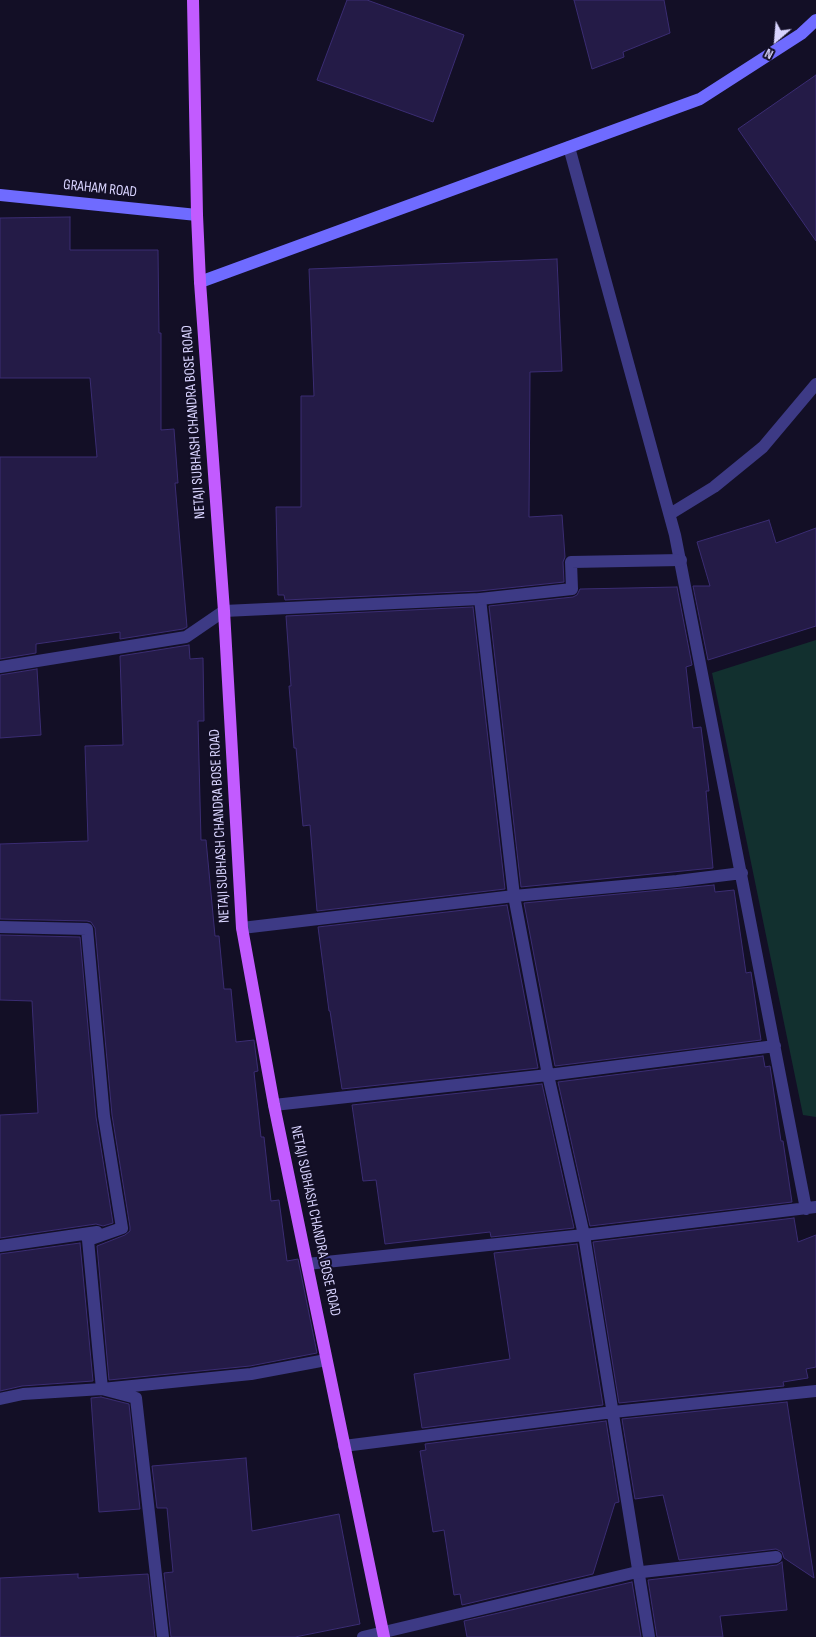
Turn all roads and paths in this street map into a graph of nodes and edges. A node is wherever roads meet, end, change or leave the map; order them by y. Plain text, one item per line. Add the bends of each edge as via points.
1 (193, 0) edge
2 (815, 22) edge
3 (569, 147) junction
4 (0, 195) edge
5 (197, 215) junction
6 (200, 282) junction
7 (816, 384) edge
8 (670, 514) junction
9 (681, 560) junction
10 (480, 599) junction
11 (224, 611) junction
12 (0, 667) edge
13 (742, 873) junction
14 (514, 896) junction
15 (0, 927) edge
16 (242, 928) junction
17 (775, 1046) junction
18 (548, 1075) junction
19 (274, 1105) junction
20 (811, 1208) edge
21 (122, 1228) junction
22 (584, 1235) junction
23 (0, 1246) edge
24 (307, 1264) junction
25 (326, 1360) junction
26 (102, 1389) junction
27 (816, 1391) edge
28 (0, 1399) edge
29 (613, 1412) junction
30 (344, 1446) junction
31 (776, 1558) dead end
32 (639, 1572) junction
33 (383, 1635) edge
34 (163, 1637) edge
35 (363, 1637) edge
36 (649, 1637) edge

1 - 5 main road, NETAJI SUBHASH CHANDRA BOSE ROAD
2 - 3 street via 700,99
3 - 6 street
3 - 8 street
4 - 5 street, GRAHAM ROAD
5 - 6 main road, NETAJI SUBHASH CHANDRA BOSE ROAD
6 - 11 main road, NETAJI SUBHASH CHANDRA BOSE ROAD
7 - 8 street via 762,447 714,487
8 - 9 street
9 - 10 street via 571,562 572,589
9 - 13 street
10 - 11 street
10 - 14 street
11 - 12 street via 186,637
11 - 16 main road, NETAJI SUBHASH CHANDRA BOSE ROAD
13 - 14 street
13 - 17 street
14 - 16 street
14 - 18 street
15 - 21 street via 87,929 104,1116
16 - 19 main road, NETAJI SUBHASH CHANDRA BOSE ROAD
17 - 18 street
17 - 20 street
18 - 19 street
18 - 22 street
19 - 24 main road, NETAJI SUBHASH CHANDRA BOSE ROAD
20 - 22 street
21 - 23 street
21 - 26 street via 88,1240
22 - 24 street
22 - 29 street
24 - 25 main road, NETAJI SUBHASH CHANDRA BOSE ROAD
25 - 26 street via 251,1374
25 - 30 main road, NETAJI SUBHASH CHANDRA BOSE ROAD
26 - 28 street via 23,1394
26 - 34 street via 136,1398
27 - 29 street
29 - 30 street
29 - 32 street
30 - 33 main road, NETAJI SUBHASH CHANDRA BOSE ROAD
31 - 32 street
32 - 33 street
32 - 36 street
33 - 35 street

